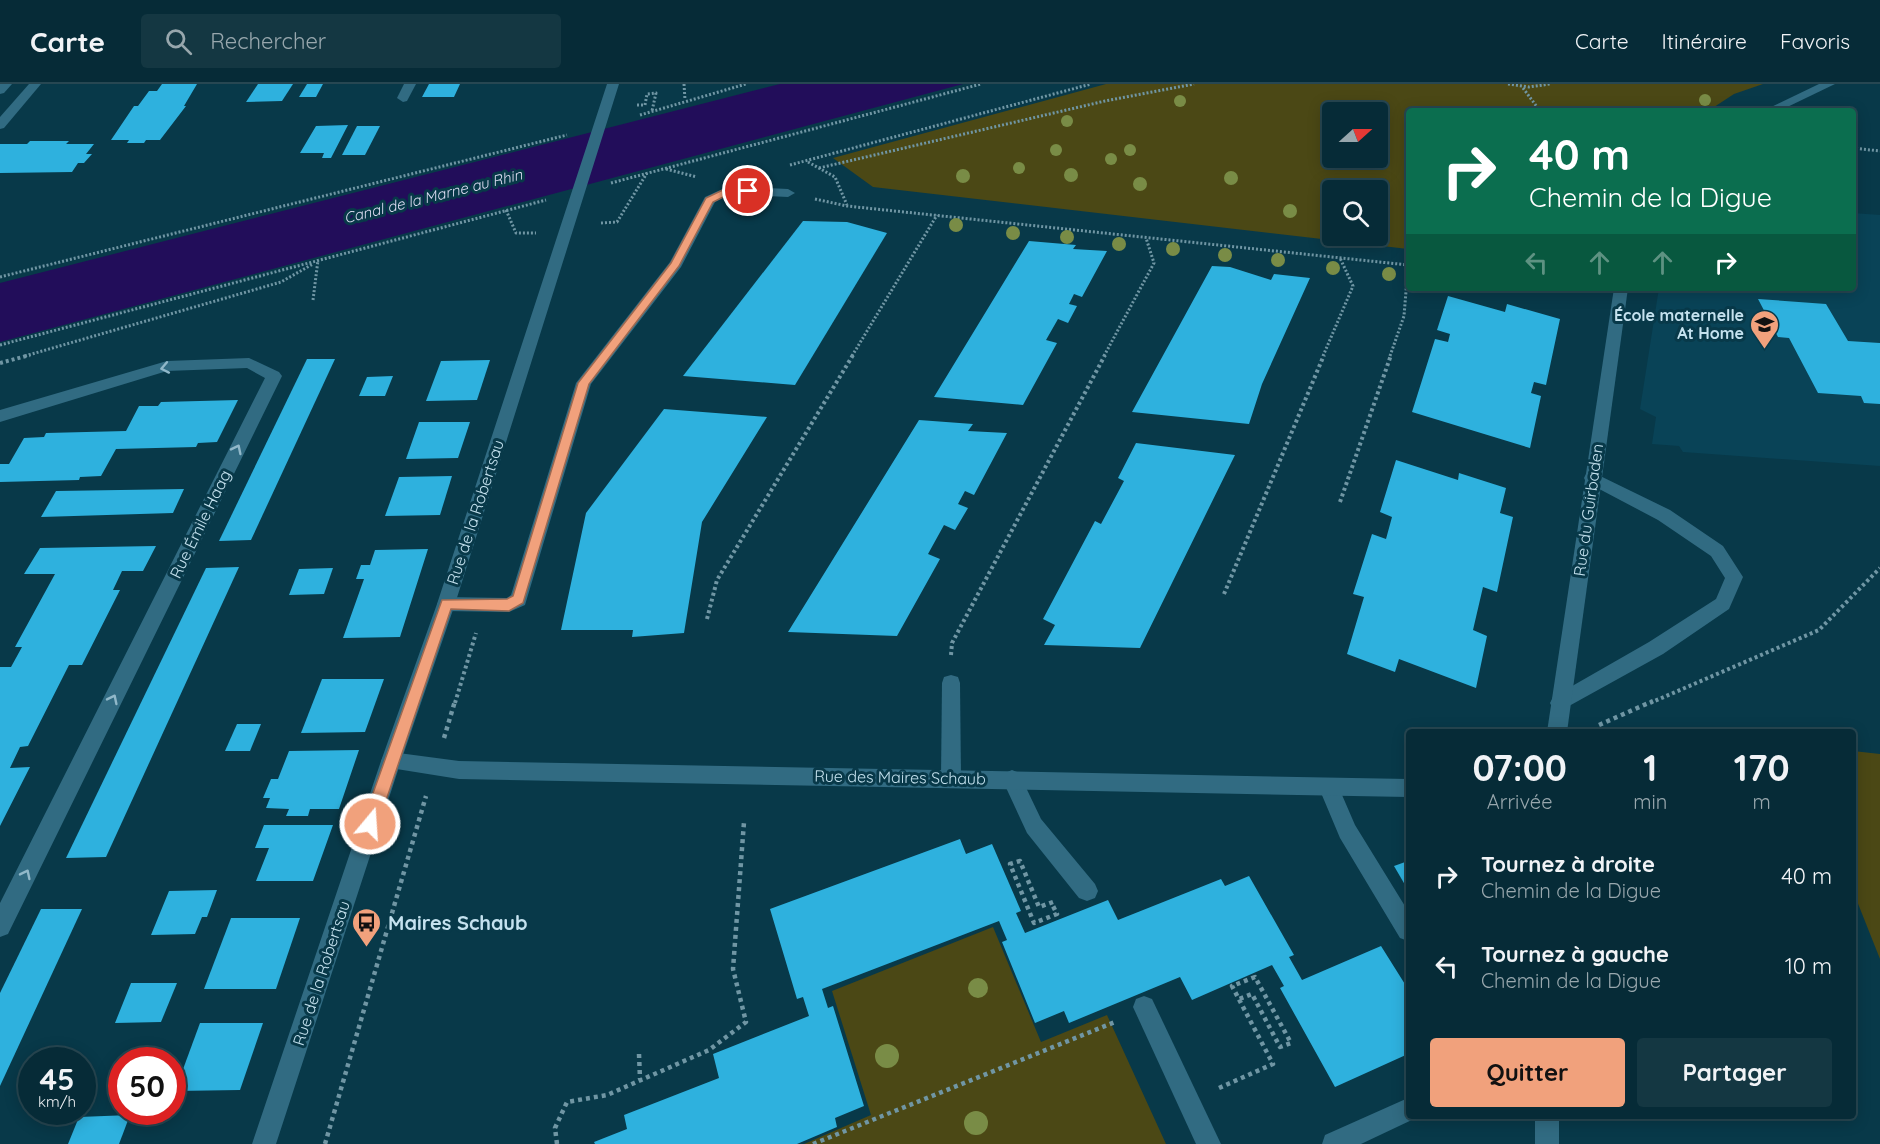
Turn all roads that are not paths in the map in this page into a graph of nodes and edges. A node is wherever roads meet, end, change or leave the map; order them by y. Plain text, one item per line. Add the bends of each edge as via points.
1 (6, 84) edge
2 (35, 84) edge
3 (410, 84) edge
4 (613, 84) edge
5 (1829, 84) edge
6 (0, 90) edge
7 (403, 98) dead end
8 (1775, 108) edge
9 (0, 125) edge
10 (788, 193) dead end
11 (1620, 291) edge
12 (0, 416) edge
13 (1592, 478) junction
14 (446, 604) junction
15 (951, 683) road end
16 (1560, 703) junction
17 (1557, 729) edge
18 (391, 760) junction
19 (951, 778) junction
20 (1012, 779) junction
21 (1329, 788) junction
22 (1406, 788) edge
23 (1087, 891) dead end
24 (0, 926) edge
25 (1406, 927) edge
26 (1144, 1007) dead end
27 (1406, 1111) edge
28 (1547, 1119) edge
29 (264, 1144) edge
30 (1209, 1144) edge
31 (1334, 1144) edge
32 (1547, 1144) edge

1 - 6 street
2 - 9 street
3 - 7 street
4 - 14 street, Rue de la Robertsau
5 - 8 street
10 - 14 street via 729,190 710,200 676,264 584,383 519,600 509,605
11 - 13 street, Rue du Guirbaden
24 -> 12 street, Rue Émile Haag via 274,376 249,363 167,366
13 - 16 street, Rue du Guirbaden
13 - 16 street via 1664,515 1717,551 1734,577 1723,604
14 - 18 street, Rue de la Robertsau
15 - 19 street
16 - 17 street, Rue du Guirbaden
18 - 19 street, Rue des Maires Schaub via 459,770
18 - 29 street, Rue de la Robertsau
19 - 20 street, Rue des Maires Schaub
20 - 21 street, Rue des Maires Schaub
20 - 23 street via 1034,826
21 - 22 street, Rue des Maires Schaub
21 - 25 street via 1347,831
26 - 30 street
27 - 31 street
28 - 32 street

